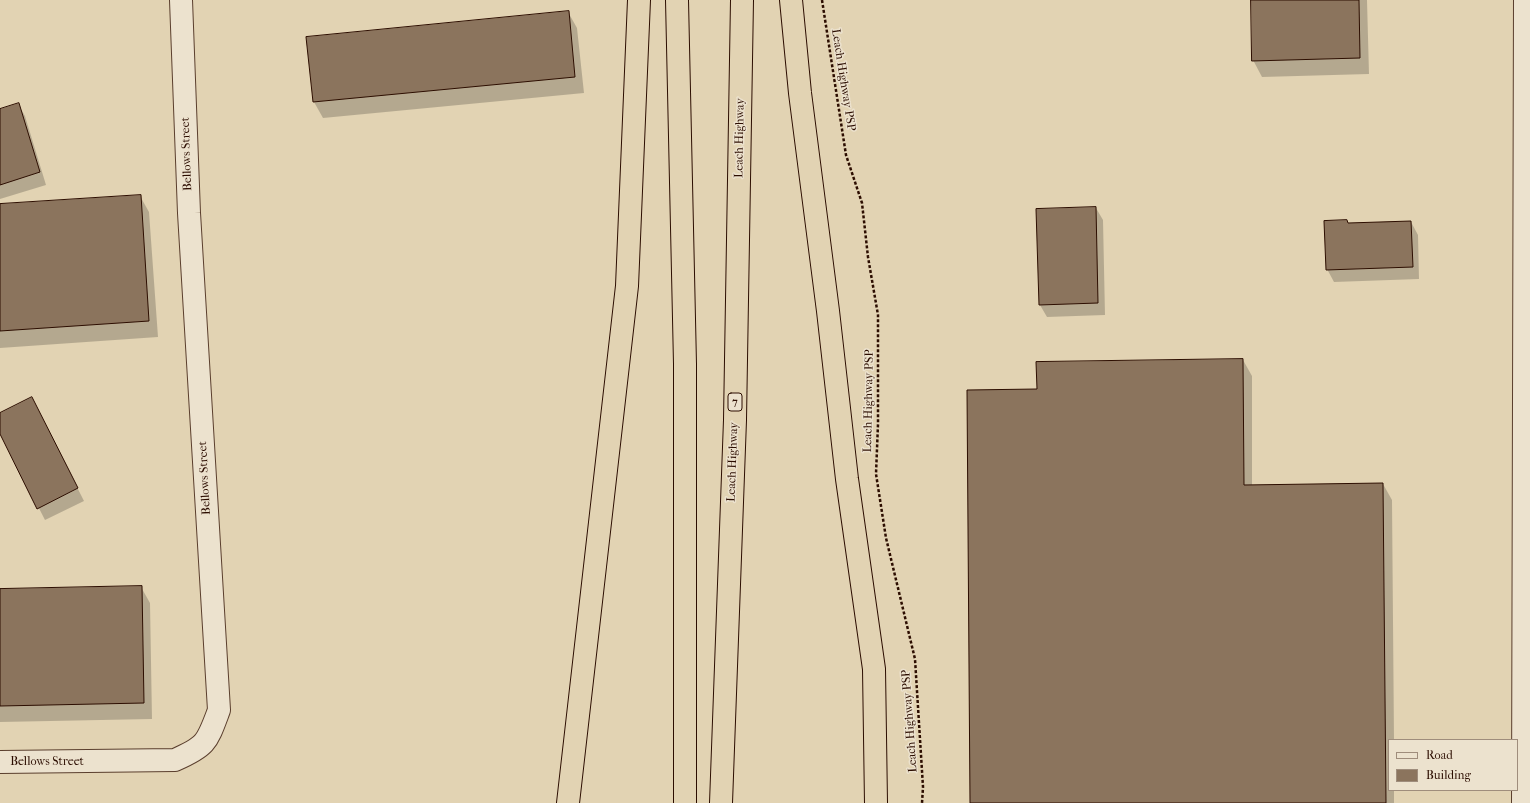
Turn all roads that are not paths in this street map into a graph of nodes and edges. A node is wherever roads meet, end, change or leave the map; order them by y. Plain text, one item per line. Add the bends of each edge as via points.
1 (181, 0) edge
2 (639, 0) edge
3 (677, 0) edge
4 (742, 0) edge
5 (792, 0) edge
6 (1525, 0) edge
7 (1528, 171) edge
8 (0, 762) edge
9 (568, 803) edge
10 (685, 803) edge
11 (721, 803) edge
12 (876, 803) edge
13 (1523, 803) edge

1 - 8 street, Bellows Street via 189,221 219,710 210,736 198,750 175,760
2 - 9 highway via 627,286
3 - 10 highway via 686,364
4 - 11 highway, Leach Highway / 7 via 735,420
5 - 12 highway via 800,93 847,479 874,668
6 - 7 street
7 - 13 street

